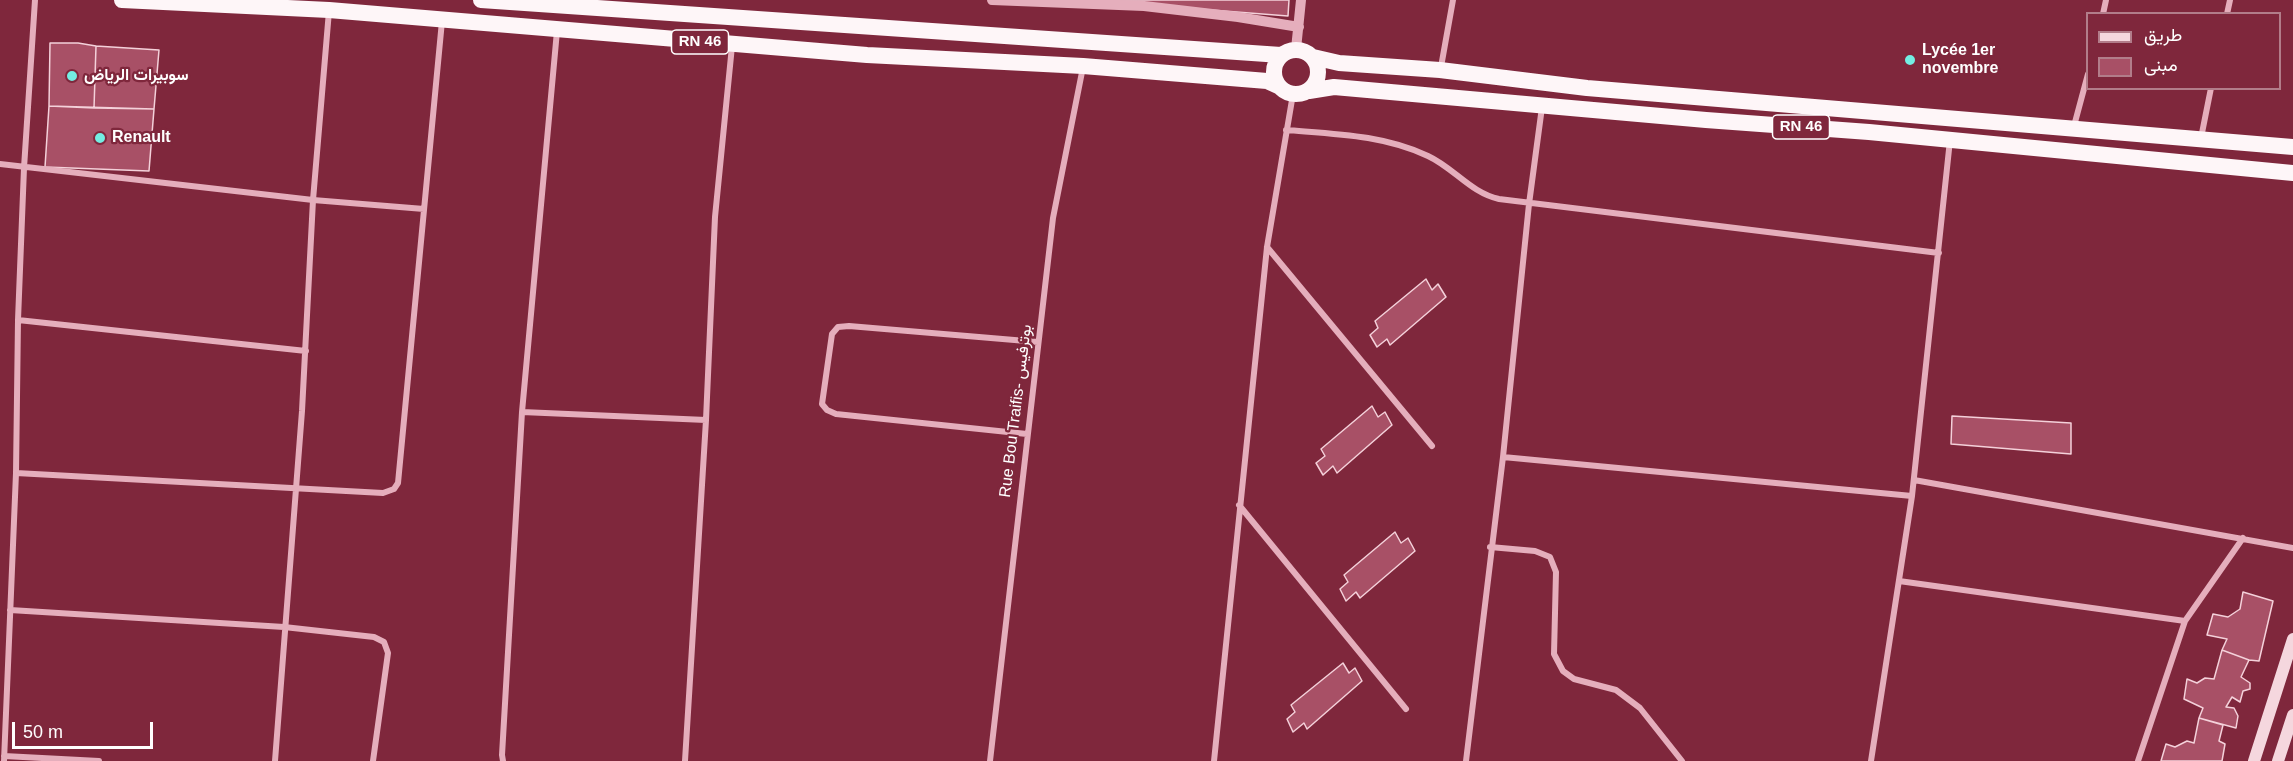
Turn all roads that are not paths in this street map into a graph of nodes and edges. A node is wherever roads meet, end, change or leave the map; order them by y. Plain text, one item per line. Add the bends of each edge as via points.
1 (35, 0) edge
2 (122, 0) edge
3 (481, 0) edge
4 (992, 0) edge
5 (1301, 0) edge
6 (1453, 0) edge
7 (1086, 2) edge
8 (329, 10) junction
9 (442, 20) junction
10 (1299, 27) junction
11 (557, 30) junction
12 (732, 45) junction
13 (1288, 52) junction
14 (1313, 57) junction
15 (1083, 66) junction
16 (1440, 70) junction
17 (2086, 82) edge
18 (1278, 86) junction
19 (2211, 90) edge
20 (1301, 93) junction
21 (1542, 106) junction
22 (2074, 128) junction
23 (1287, 130) junction
24 (1950, 139) junction
25 (2201, 139) junction
26 (2293, 147) edge
27 (0, 164) edge
28 (24, 168) junction
29 (2293, 173) edge
30 (313, 200) junction
31 (1529, 204) junction
32 (424, 209) junction
33 (1267, 247) junction
34 (1939, 253) junction
35 (18, 320) junction
36 (1038, 342) junction
37 (306, 351) junction
38 (522, 412) junction
39 (705, 420) junction
40 (1027, 434) junction
41 (1432, 446) dead end
42 (1503, 457) junction
43 (16, 473) junction
44 (1914, 480) junction
45 (296, 488) junction
46 (1912, 496) junction
47 (1239, 505) junction
48 (2243, 538) junction
49 (1490, 547) junction
50 (2293, 548) edge
51 (1899, 581) junction
52 (10, 610) junction
53 (2186, 621) junction
54 (284, 627) junction
55 (2293, 639) edge
56 (1406, 709) dead end
57 (2293, 715) edge
58 (4, 758) edge
59 (99, 761) edge
60 (275, 761) edge
61 (373, 761) edge
62 (503, 761) edge
63 (685, 761) edge
64 (990, 761) edge
65 (1214, 761) edge
66 (1466, 761) edge
67 (1682, 761) edge
68 (1871, 761) edge
69 (2138, 761) edge
70 (2254, 761) edge
71 (2278, 761) edge

1 - 28 street
2 - 8 highway, RN 46
3 - 13 highway, RN 46
4 - 7 street
5 - 10 street
6 - 16 street
7 - 10 street
8 - 9 highway, RN 46
8 - 30 street
9 - 11 highway, RN 46
9 - 32 street
10 - 13 street
11 - 12 highway, RN 46
11 - 38 street
12 - 15 highway, RN 46
12 - 39 street via 715,217
13 - 14 highway via 1303,50
13 - 18 highway via 1273,70
14 - 16 highway, RN 46 via 1339,63
14 - 20 highway via 1318,79
15 - 18 highway, RN 46 via 1267,81
15 - 36 street, Rue Bou Traifis- بوترفيس via 1053,218
16 - 22 highway, RN 46 via 1587,88
17 - 22 street
18 - 20 highway
19 - 25 street
20 - 21 highway, RN 46 via 1334,87
20 - 23 street
21 - 24 highway, RN 46
21 - 31 street
22 - 25 highway, RN 46
23 - 31 street via 1396,143 1430,156 1479,193
23 - 33 street
24 - 29 highway, RN 46
24 - 34 street
25 - 26 highway, RN 46
27 - 28 street
28 - 30 street
28 - 35 street
30 - 32 street
30 - 37 street
31 - 34 street
31 - 42 street
32 - 45 street via 399,483 384,493
33 - 41 street
33 - 47 street
34 - 44 street
35 - 37 street
35 - 43 street
36 - 40 street, Rue Bou Traifis- بوترفيس
36 - 40 street via 838,327 832,334 822,404 836,414
37 - 45 street
38 - 39 street
38 - 62 street
39 - 63 street
40 - 64 street, Rue Bou Traifis- بوترفيس
42 - 46 street
42 - 49 street
43 - 45 street
43 - 52 street
44 - 46 street
44 - 48 street
45 - 54 street
46 - 51 street
47 - 56 street
47 - 65 street
48 - 50 street
48 - 53 street
49 - 66 street
49 - 67 street via 1535,551 1550,557 1556,572 1554,654 1563,671 1574,679 1616,690 1640,708
51 - 53 street
51 - 68 street
52 - 54 street
52 - 58 street
53 - 69 street
54 - 60 street
54 - 61 street via 374,637 384,642 388,653
55 - 70 main road
57 - 71 main road
58 - 59 street

